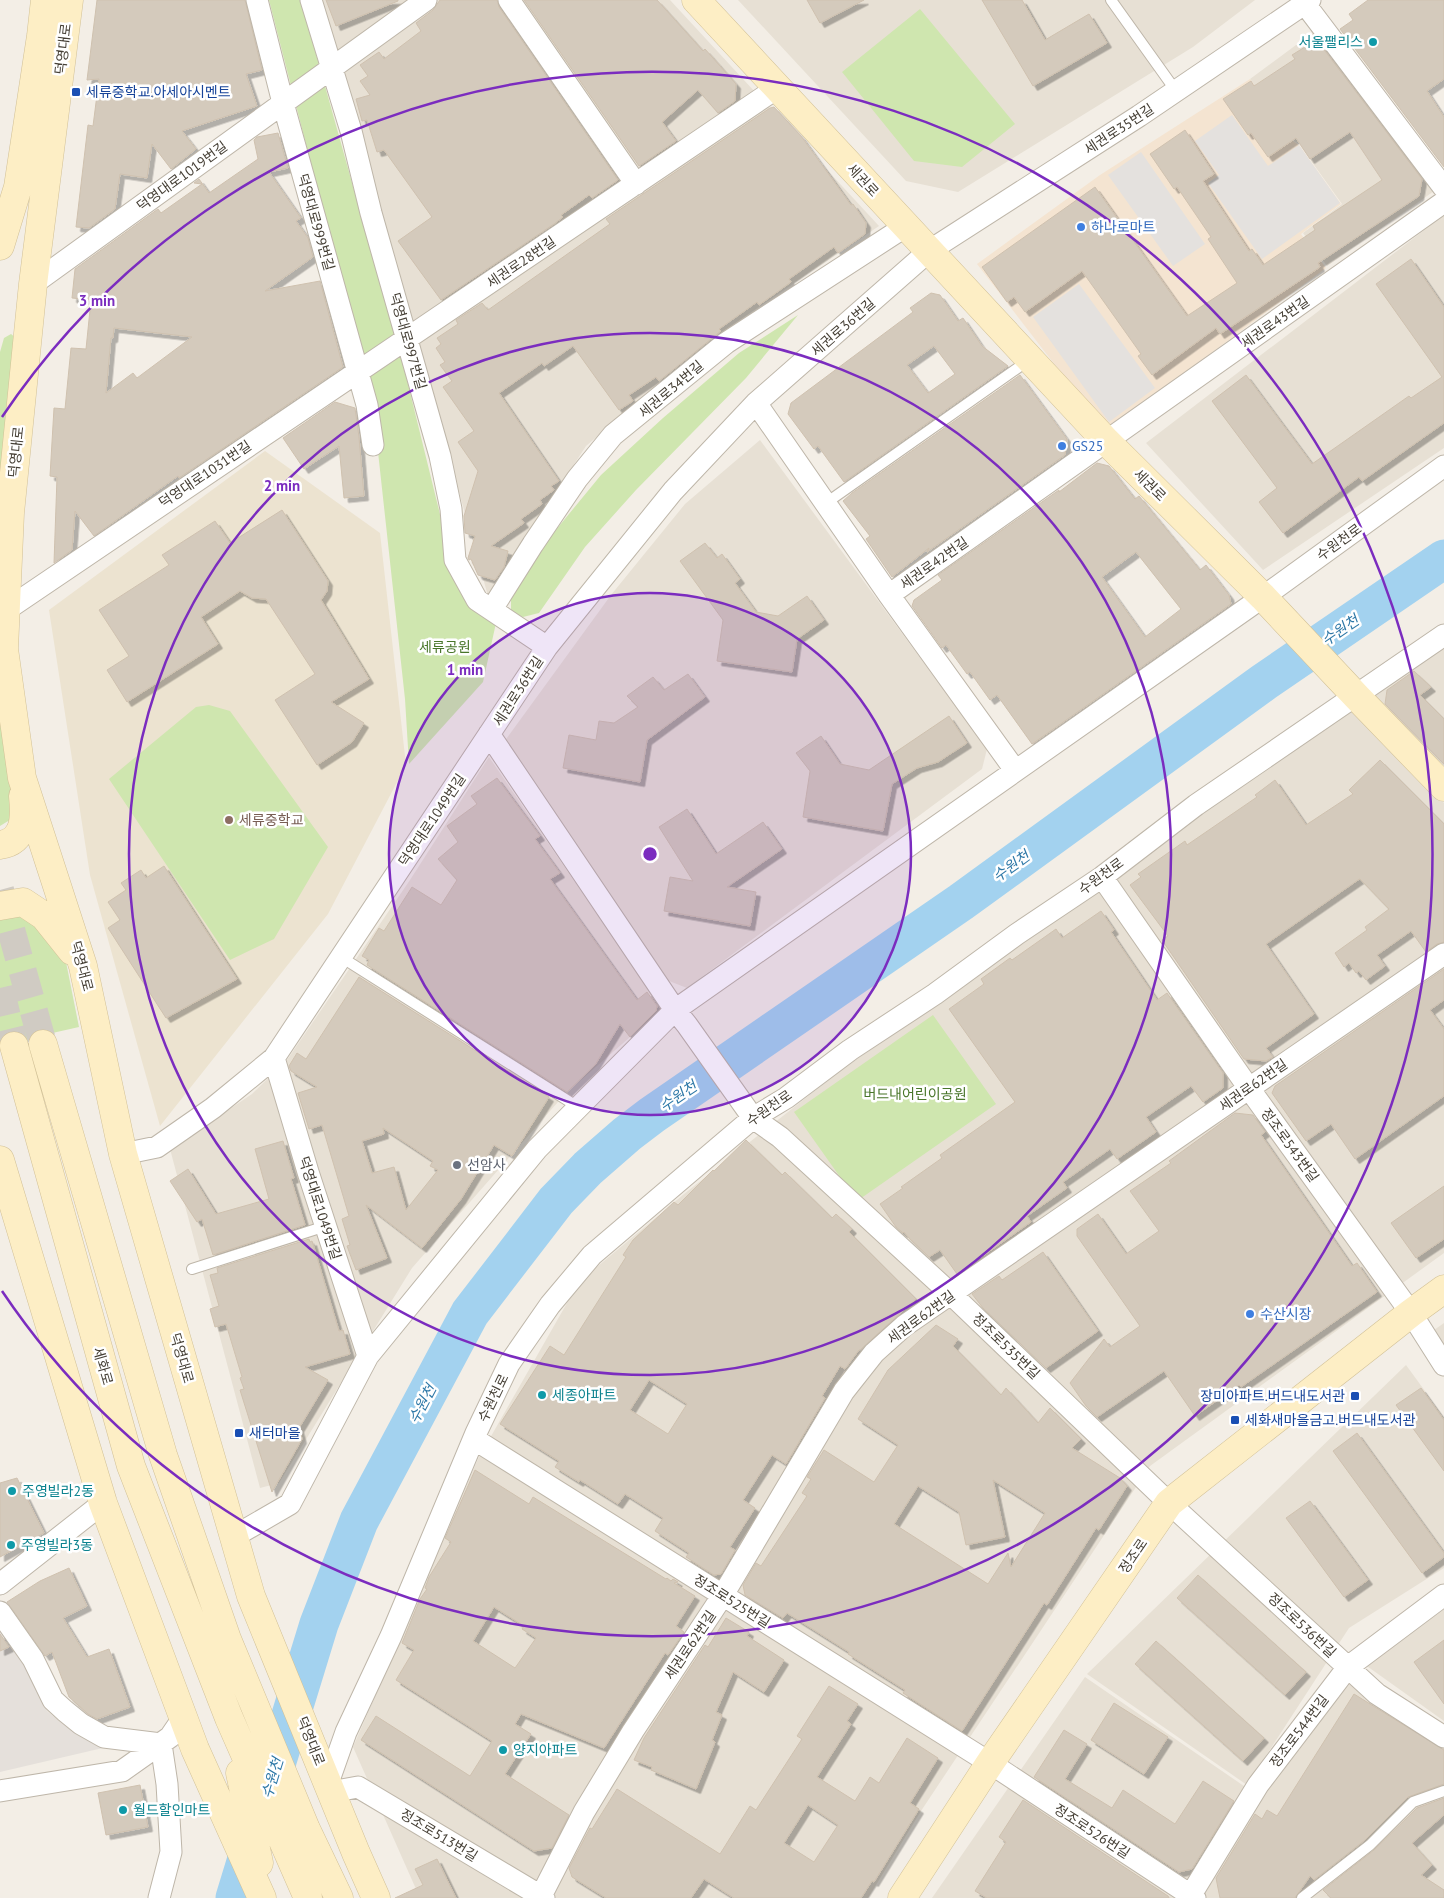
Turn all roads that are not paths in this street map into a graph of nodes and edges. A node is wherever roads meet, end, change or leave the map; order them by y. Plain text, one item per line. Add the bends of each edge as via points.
1 (45, 0) edge
2 (69, 0) edge
3 (257, 0) edge
4 (311, 0) edge
5 (426, 0) edge
6 (509, 0) edge
7 (696, 0) edge
8 (1111, 0) edge
9 (1308, 2) edge
10 (332, 68) junction
11 (777, 88) junction
12 (1176, 91) junction
13 (283, 104) junction
14 (636, 184) junction
15 (1444, 188) edge
16 (1444, 202) edge
17 (906, 226) junction
18 (0, 246) edge
19 (929, 251) junction
20 (33, 284) junction
21 (406, 340) junction
22 (1030, 359) junction
23 (357, 371) junction
24 (756, 403) junction
25 (1106, 441) junction
26 (373, 445) dead end
27 (1444, 466) edge
28 (826, 503) junction
29 (889, 595) junction
30 (1268, 602) junction
31 (492, 609) junction
32 (6, 610) junction
33 (1444, 635) edge
34 (547, 647) junction
35 (1352, 692) junction
36 (489, 734) junction
37 (1015, 770) junction
38 (22, 778) junction
39 (1444, 787) edge
40 (0, 845) edge
41 (1102, 877) junction
42 (0, 906) edge
43 (1444, 954) edge
44 (342, 957) junction
45 (83, 966) junction
46 (681, 1018) junction
47 (43, 1044) tunnel mouth
48 (14, 1046) tunnel mouth
49 (274, 1058) junction
50 (1248, 1087) junction
51 (578, 1108) junction
52 (751, 1116) junction
53 (123, 1154) junction
54 (0, 1160) edge
55 (326, 1226) junction
56 (192, 1269) dead end
57 (1444, 1290) edge
58 (952, 1294) junction
59 (1411, 1313) junction
60 (368, 1356) junction
61 (1444, 1365) edge
62 (474, 1439) junction
63 (103, 1503) junction
64 (1169, 1503) junction
65 (233, 1537) junction
66 (0, 1584) edge
67 (1444, 1594) edge
68 (723, 1596) junction
69 (0, 1612) edge
70 (1348, 1667) junction
71 (183, 1718) junction
72 (229, 1718) junction
73 (1444, 1737) edge
74 (161, 1744) junction
75 (990, 1763) junction
76 (0, 1791) edge
77 (1444, 1791) edge
78 (321, 1796) junction
79 (542, 1897) edge
80 (1192, 1897) edge
81 (159, 1898) edge
82 (264, 1898) edge
83 (308, 1898) edge
84 (339, 1898) edge
85 (376, 1898) edge
86 (902, 1898) edge
87 (1302, 1898) edge

1 - 18 main road, 덕영대로 via 18,187
2 - 20 main road, 덕영대로
3 - 13 street, 덕영대로999번길
4 - 10 street, 덕영대로997번길
5 - 10 street, 덕영대로1019번길
6 - 14 street
7 - 11 main road, 세권로
8 - 12 lane
9 - 12 street, 세권로35번길
9 - 15 street, 세권로35번길
10 - 13 street, 덕영대로1019번길
10 - 21 street, 덕영대로997번길
11 - 14 street, 세권로28번길
11 - 17 main road, 세권로
12 - 19 street, 세권로35번길
13 - 20 street, 덕영대로1019번길
13 - 23 street, 덕영대로999번길
14 - 21 street, 세권로28번길
16 - 25 street, 세권로43번길
17 - 19 main road, 세권로
17 - 31 street, 세권로34번길 via 726,343 613,435 577,479
19 - 22 main road, 세권로
19 - 24 street, 세권로36번길
20 - 32 main road, 덕영대로 via 10,513
21 - 23 street, 덕영대로1031번길
21 - 31 street, 덕영대로997번길 via 440,456 451,509 455,560 477,600
22 - 25 main road, 세권로
22 - 28 lane
23 - 26 street, 덕영대로999번길 via 367,405
23 - 32 street, 덕영대로1031번길
24 - 28 street
24 - 34 street, 세권로36번길 via 674,491
25 - 29 street, 세권로42번길
25 - 30 main road, 세권로
27 - 30 street, 수원천로
28 - 29 street
29 - 37 street, 세권로42번길
30 - 35 main road, 세권로
30 - 37 street, 수원천로
31 - 34 street, 덕영대로997번길
32 - 38 main road, 덕영대로 via 4,649
33 - 35 street, 수원천로
34 - 36 street, 세권로36번길
35 - 39 main road
35 - 41 street, 수원천로
36 - 44 street, 덕영대로1049번길
36 - 46 street, 세권로36번길
37 - 46 street, 수원천로
38 - 40 main road via 25,820 18,835
38 - 45 main road, 덕영대로
41 - 50 street, 정조로543번길
41 - 52 street, 수원천로 via 850,1050 786,1098
42 - 45 main road via 23,902 44,916
43 - 50 street, 세권로62번길
44 - 49 street, 덕영대로1049번길
44 - 51 lane
45 - 53 main road, 덕영대로
46 - 51 street, 수원천로
46 - 52 street, 세권로36번길
47 - 78 main road via 163,1455 227,1639 241,1672
48 - 72 main road, 세화로 via 132,1466
49 - 53 street, 덕영대로1049번길 via 213,1108 157,1147
49 - 55 street, 덕영대로1049번길
50 - 58 street, 세권로62번길
50 - 59 street, 정조로543번길
51 - 60 street, 수원천로 via 537,1149
52 - 58 street, 정조로535번길 via 780,1137
52 - 62 street, 수원천로 via 592,1255 550,1305 509,1364
53 - 65 main road, 덕영대로
54 - 63 main road
55 - 56 lane
55 - 60 street, 덕영대로1049번길
57 - 59 main road, 정조로
58 - 64 street, 정조로535번길
58 - 68 street, 세권로62번길 via 898,1331 874,1353 844,1391
59 - 61 street
59 - 64 main road, 정조로
60 - 65 street, 수원천로 via 290,1504
62 - 68 street, 정조로525번길
62 - 78 street, 수원천로
63 - 66 street
63 - 71 main road
64 - 70 street, 정조로536번길
64 - 75 main road, 정조로
65 - 78 main road, 덕영대로
67 - 70 street, 정조로544번길
68 - 75 street, 정조로525번길
68 - 79 street, 세권로62번길 via 623,1747 584,1812
69 - 74 street via 33,1659 53,1700 65,1711 104,1737
70 - 73 street, 정조로536번길 via 1377,1694
70 - 80 street, 정조로544번길 via 1258,1785
71 - 74 street
71 - 82 main road
72 - 82 main road
72 - 83 main road
74 - 76 street via 122,1771
74 - 81 street via 168,1784 171,1852
75 - 80 street, 정조로526번길
75 - 86 main road, 정조로
77 - 87 lane via 1413,1802 1370,1845
78 - 79 street, 정조로513번길 via 358,1787
78 - 84 main road, 덕영대로
78 - 85 main road via 356,1853

